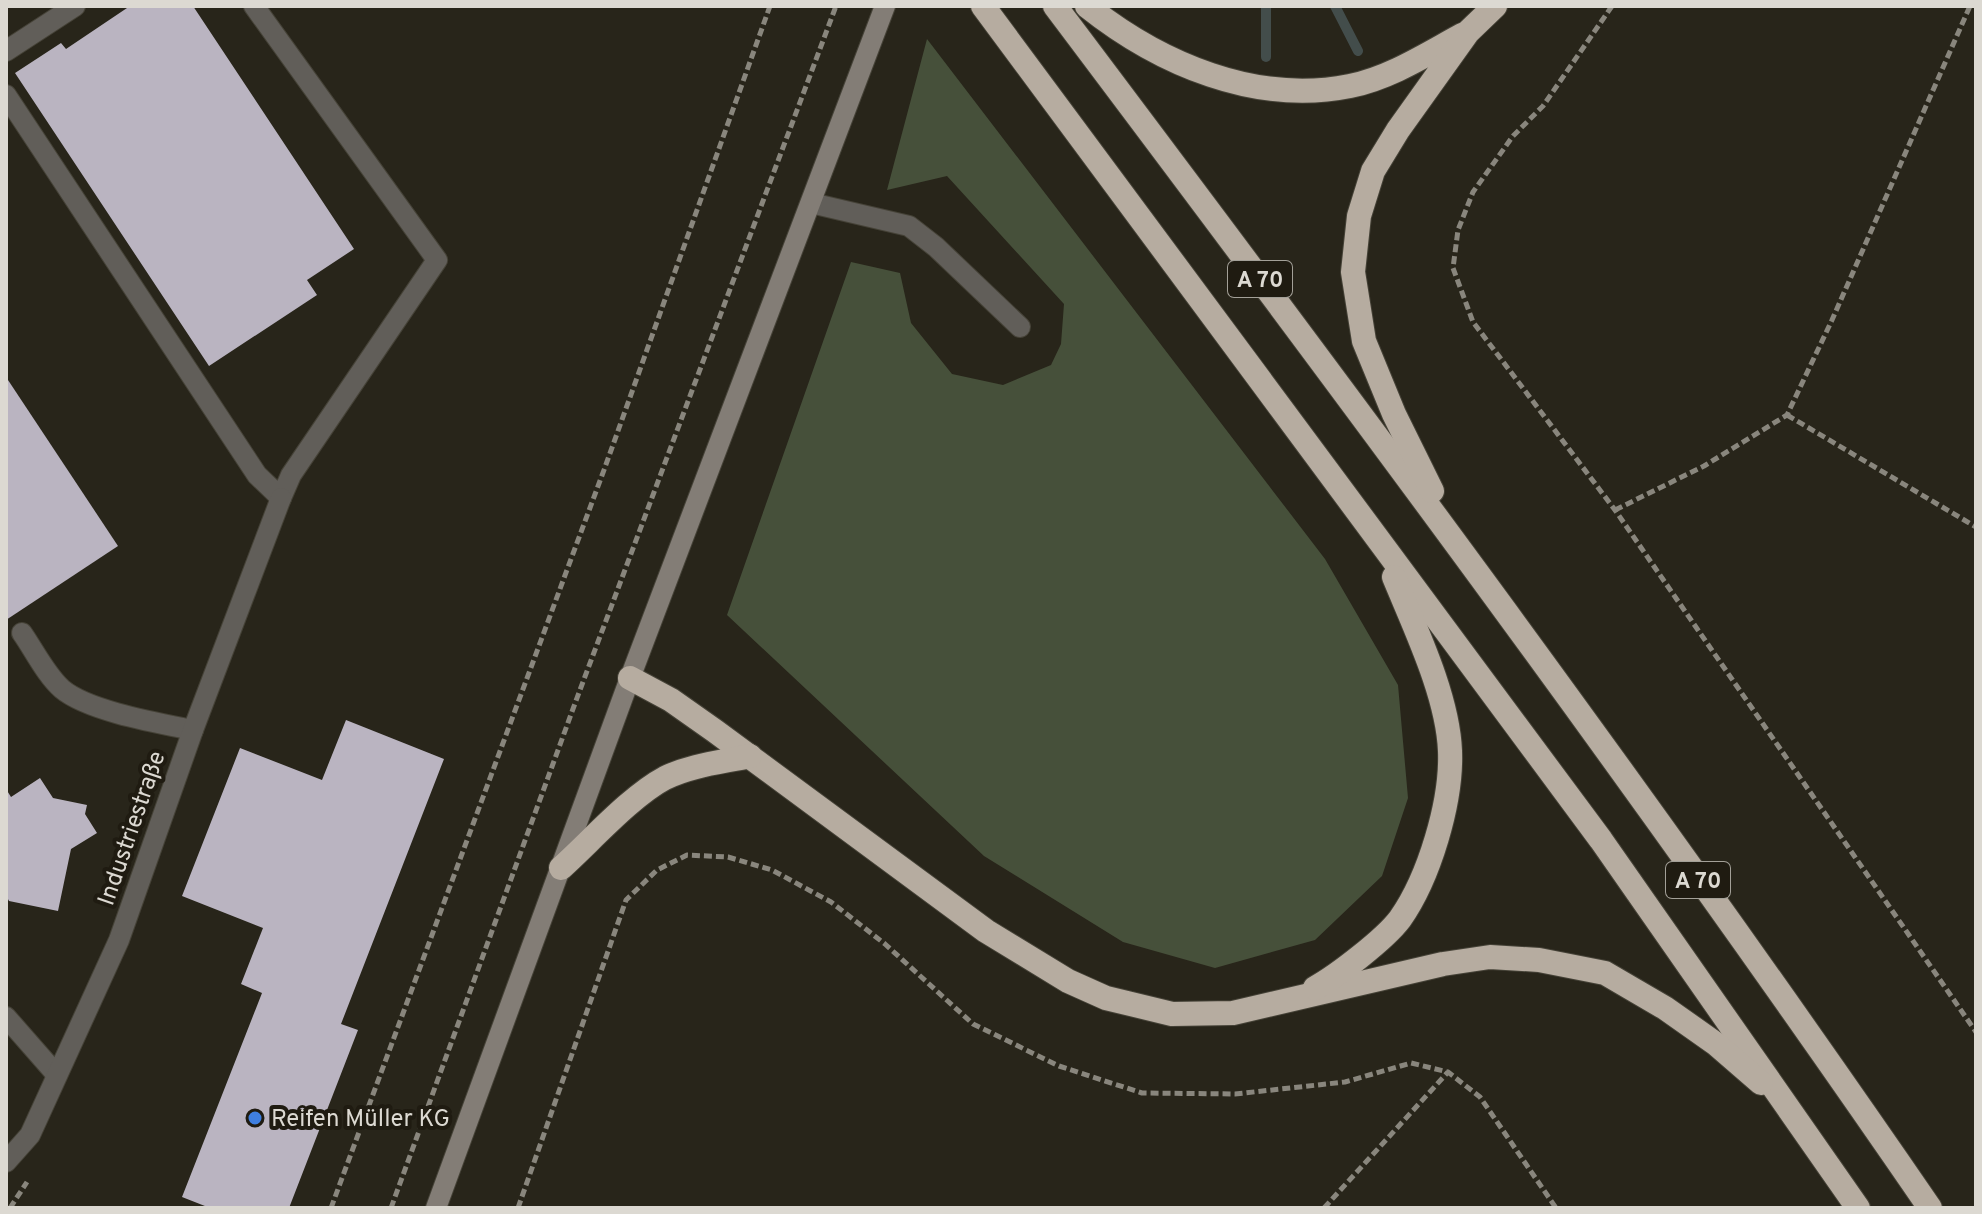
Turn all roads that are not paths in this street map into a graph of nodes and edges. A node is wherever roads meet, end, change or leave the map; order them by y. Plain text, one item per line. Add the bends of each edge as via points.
1 (75, 6) edge
2 (254, 6) edge
3 (885, 6) edge
4 (983, 6) edge
5 (1055, 6) edge
6 (1087, 6) edge
7 (1495, 6) edge
8 (1468, 32) junction
9 (6, 51) edge
10 (6, 95) edge
11 (811, 203) junction
12 (1020, 327) dead end
13 (281, 498) junction
14 (1377, 538) junction
15 (1464, 554) junction
16 (22, 633) dead end
17 (630, 678) junction
18 (193, 730) junction
19 (750, 756) junction
20 (561, 868) junction
21 (1293, 1000) junction
22 (6, 1017) edge
23 (56, 1074) junction
24 (1790, 1109) junction
25 (6, 1162) edge
26 (436, 1208) edge
27 (1858, 1208) edge
28 (1930, 1208) edge

1 - 9 street
2 - 13 street, Industriestraße via 437,260 291,475
3 - 11 main road
4 - 14 highway, A 70
5 - 15 highway, A 70
6 - 8 highway via 1153,52 1202,73 1263,88 1351,86
7 - 8 highway
8 - 15 highway via 1373,171 1359,216 1353,272 1364,341
10 - 13 street via 257,475
11 - 12 street via 909,226
11 - 17 main road
13 - 18 street, Industriestraße
14 - 21 highway via 1441,699 1450,751 1445,803 1431,859 1399,920 1357,959
14 - 24 highway, A 70 via 1601,840
15 - 28 highway, A 70
16 - 18 street via 60,688 79,700
17 - 19 highway
17 - 20 main road
18 - 23 street, Industriestraße via 119,940
19 - 20 highway via 666,778
19 - 21 highway via 986,931 1068,981 1106,998 1172,1014 1233,1013
20 - 26 main road
21 - 24 highway via 1490,957 1605,973 1716,1044
22 - 23 street
23 - 25 street, Industriestraße via 30,1135
24 - 27 highway, A 70

